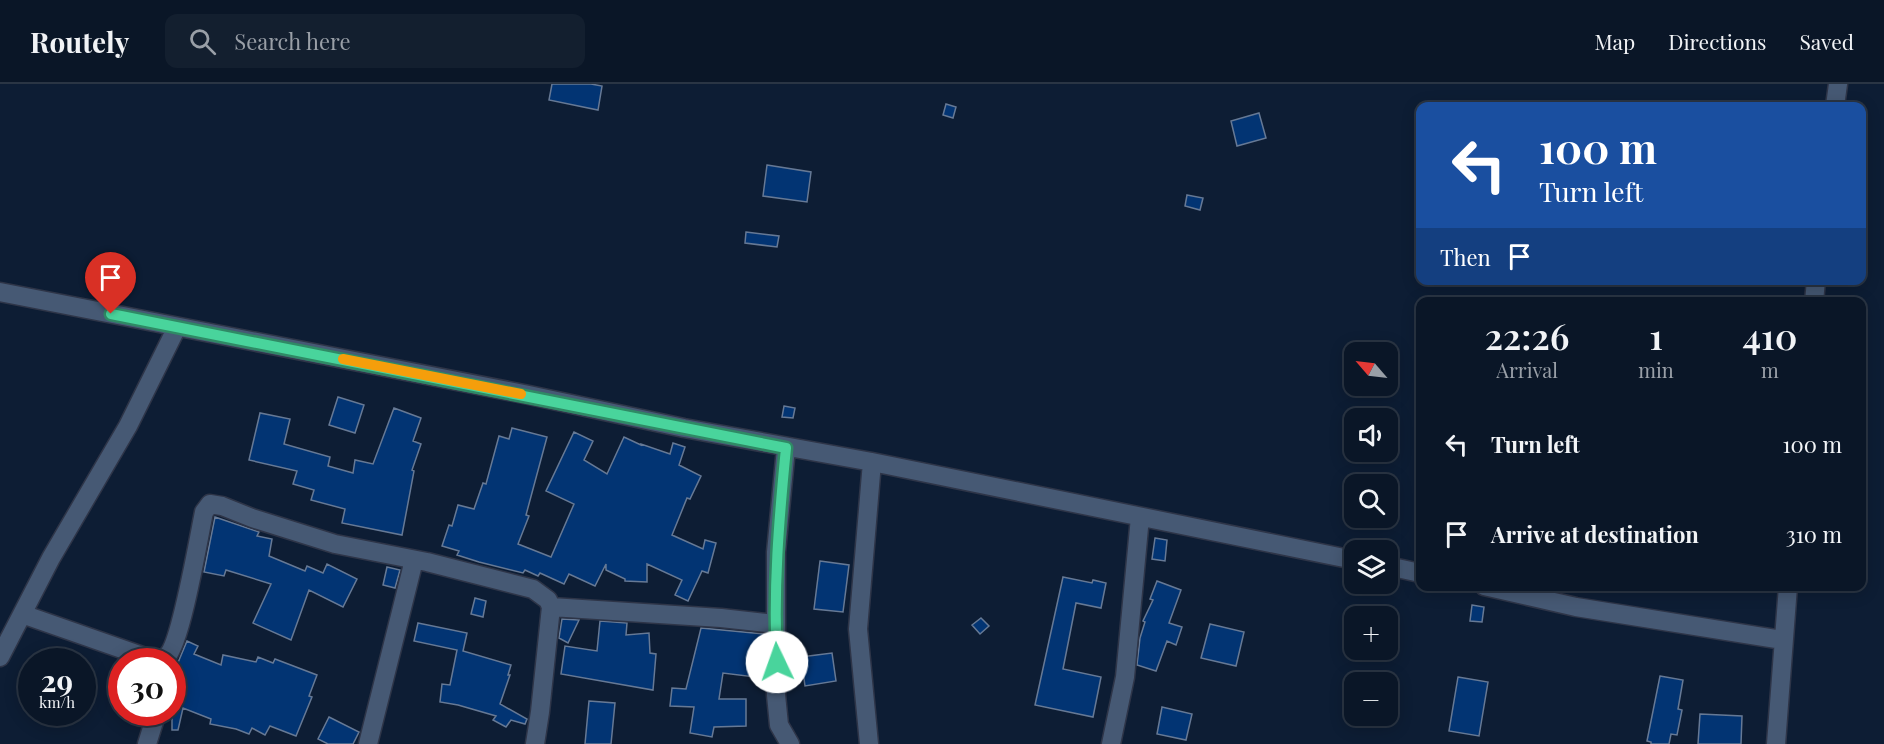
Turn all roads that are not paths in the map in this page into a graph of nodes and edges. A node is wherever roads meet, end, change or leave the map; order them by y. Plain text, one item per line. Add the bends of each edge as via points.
1 (1838, 84) edge
2 (1836, 102) edge
3 (0, 292) edge
4 (177, 327) junction
5 (786, 448) junction
6 (872, 462) junction
7 (1140, 517) junction
8 (1344, 558) edge
9 (414, 560) junction
10 (1398, 568) edge
11 (1416, 572) edge
12 (1506, 591) edge
13 (1788, 591) edge
14 (551, 607) junction
15 (22, 614) junction
16 (775, 624) junction
17 (1783, 640) junction
18 (119, 648) edge
19 (173, 648) edge
20 (0, 657) edge
21 (155, 726) edge
22 (152, 741) edge
23 (368, 744) edge
24 (535, 744) edge
25 (790, 744) edge
26 (869, 744) edge
27 (1111, 744) edge
28 (1776, 744) edge

1 - 2 street
3 - 4 street
4 - 5 street
4 - 15 street via 128,426
5 - 6 street
5 - 16 street via 776,552
6 - 7 street
6 - 26 street via 858,629
7 - 8 street
7 - 27 street via 1125,677
9 - 14 street via 533,589
9 - 19 street via 335,544 210,504 204,512
9 - 23 street
10 - 11 street
12 - 17 street via 1576,607
13 - 17 street
14 - 16 street
14 - 24 street
15 - 18 street
15 - 20 street
16 - 25 street via 779,725
17 - 28 street
21 - 22 street

